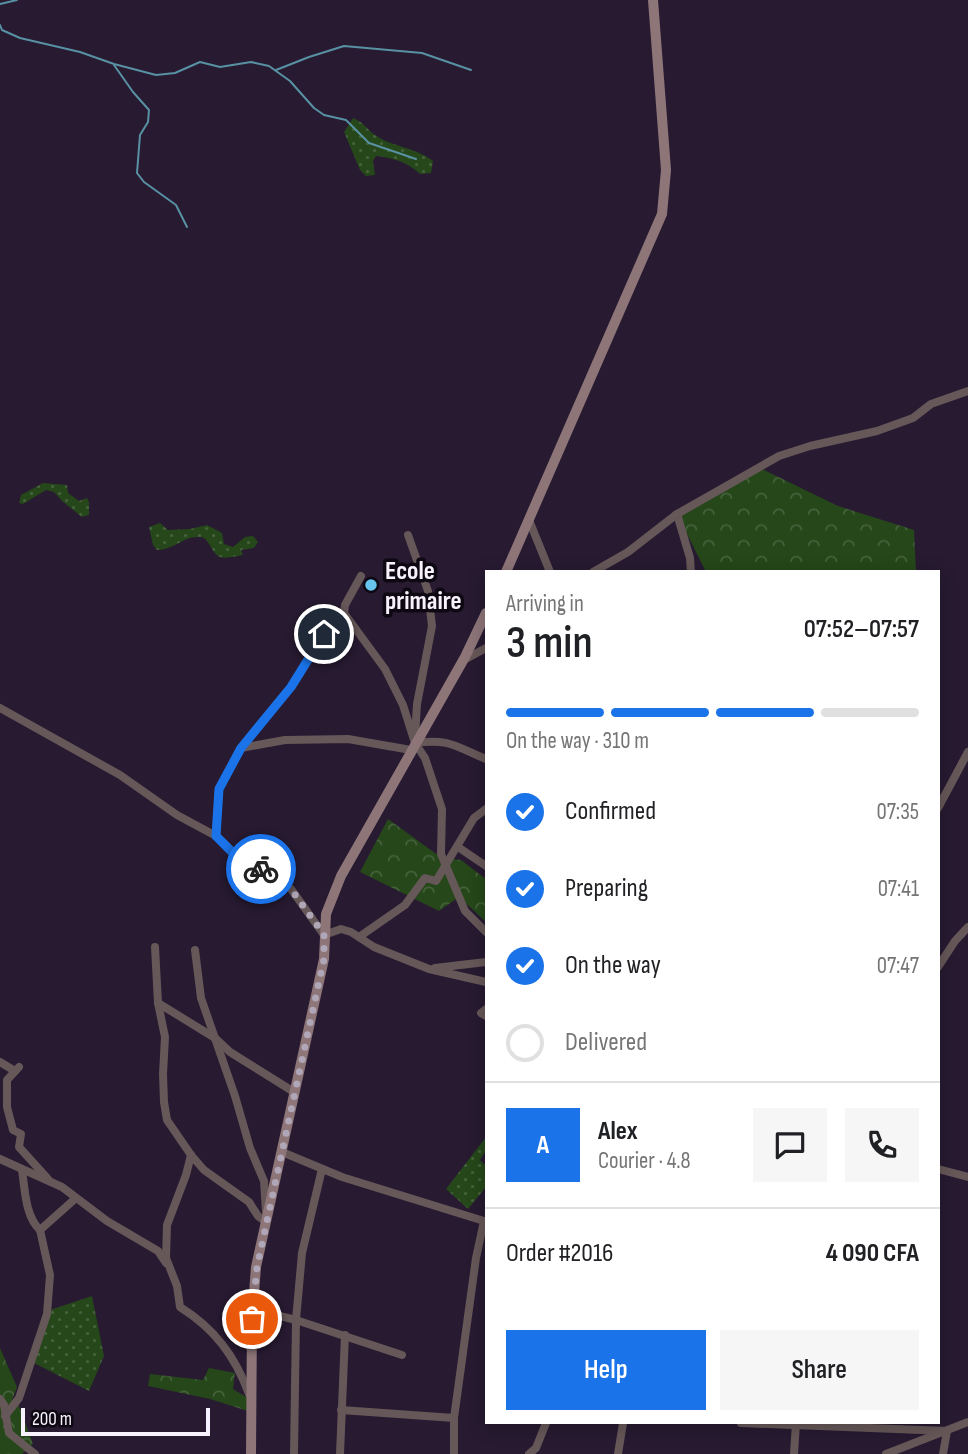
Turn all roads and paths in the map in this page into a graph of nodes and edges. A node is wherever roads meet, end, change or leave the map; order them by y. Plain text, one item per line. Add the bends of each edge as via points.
1 (653, 0) edge
2 (968, 391) edge
3 (677, 514) junction
4 (529, 520) junction
5 (408, 535) dead end
6 (507, 570) edge
7 (549, 570) edge
8 (596, 570) edge
9 (691, 570) edge
10 (361, 576) dead end
11 (485, 615) edge
12 (324, 634) dead end
13 (485, 649) edge
14 (462, 661) junction
15 (0, 708) edge
16 (413, 746) junction
17 (241, 748) junction
18 (968, 752) edge
19 (485, 759) edge
20 (940, 804) edge
21 (485, 810) edge
22 (216, 836) junction
23 (458, 847) junction
24 (445, 864) junction
25 (485, 865) edge
26 (968, 927) edge
27 (485, 931) edge
28 (324, 935) junction
29 (359, 937) junction
30 (155, 947) dead end
31 (195, 950) dead end
32 (485, 962) edge
33 (940, 964) edge
34 (429, 969) junction
35 (485, 982) edge
36 (158, 1003) junction
37 (215, 1038) junction
38 (0, 1065) edge
39 (4, 1079) edge
40 (294, 1093) junction
41 (282, 1152) junction
42 (191, 1155) junction
43 (0, 1159) edge
44 (322, 1169) junction
45 (22, 1170) junction
46 (940, 1170) edge
47 (968, 1177) edge
48 (50, 1181) junction
49 (76, 1198) junction
50 (266, 1222) junction
51 (40, 1230) junction
52 (173, 1275) junction
53 (252, 1309) junction
54 (296, 1320) junction
55 (345, 1335) junction
56 (402, 1355) dead end
57 (0, 1399) edge
58 (251, 1400) junction
59 (341, 1410) junction
60 (5, 1416) junction
61 (454, 1418) junction
62 (968, 1422) edge
63 (546, 1424) edge
64 (623, 1424) edge
65 (796, 1424) edge
66 (947, 1431) junction
67 (35, 1454) edge
68 (251, 1454) edge
69 (294, 1454) edge
70 (340, 1454) edge
71 (454, 1454) edge
72 (529, 1454) edge
73 (618, 1454) edge
74 (794, 1454) edge
75 (886, 1454) edge
76 (943, 1454) edge

1 - 4 street via 666,170 662,215
2 - 3 street via 877,431 779,456
3 - 8 street
3 - 9 street
4 - 6 street
4 - 7 street
5 - 16 street via 428,591 432,626 416,704
10 - 16 street via 344,613 390,678 403,705
11 - 14 street
12 - 17 street via 291,687
13 - 14 street
14 - 16 street
15 - 22 street via 120,775
16 - 17 street via 348,739 285,740
16 - 19 street via 432,740 452,742
16 - 24 street via 425,758 442,810
16 - 28 street via 341,876 326,914
17 - 22 street via 219,789
18 - 20 street
21 - 23 street via 474,818
22 - 28 street via 235,855 291,889
23 - 24 street
23 - 25 street
24 - 27 street via 465,911
24 - 29 street via 436,881 425,878 405,905
26 - 33 street
28 - 29 street via 341,929
28 - 40 street via 324,959
29 - 34 street
30 - 36 street
31 - 37 street via 201,998
32 - 34 street
34 - 35 street
36 - 37 street
36 - 42 street via 165,1037 167,1120
37 - 40 street
37 - 50 street via 264,1181
38 - 39 street
38 - 39 street via 17,1069
39 - 48 street via 13,1130 21,1134 19,1147
40 - 41 street
41 - 44 street
41 - 50 street
42 - 50 street
42 - 52 street via 167,1225 166,1258
43 - 45 street
44 - 54 street via 302,1253
44 - 61 street via 484,1221
45 - 48 street
45 - 51 street via 30,1216
46 - 47 street
48 - 49 street
49 - 51 street
49 - 52 street via 158,1251
50 - 53 street
51 - 60 street via 50,1275 47,1314 19,1398
52 - 58 street via 180,1307 220,1340 240,1370
53 - 54 street
53 - 58 street
54 - 55 street
54 - 69 street
55 - 56 street
55 - 59 street
57 - 60 street
58 - 68 street
59 - 61 street
59 - 70 street
60 - 67 street via 9,1433
61 - 71 street
62 - 66 street
63 - 72 street
64 - 73 street
65 - 66 street
65 - 74 street
66 - 75 street
66 - 76 street

